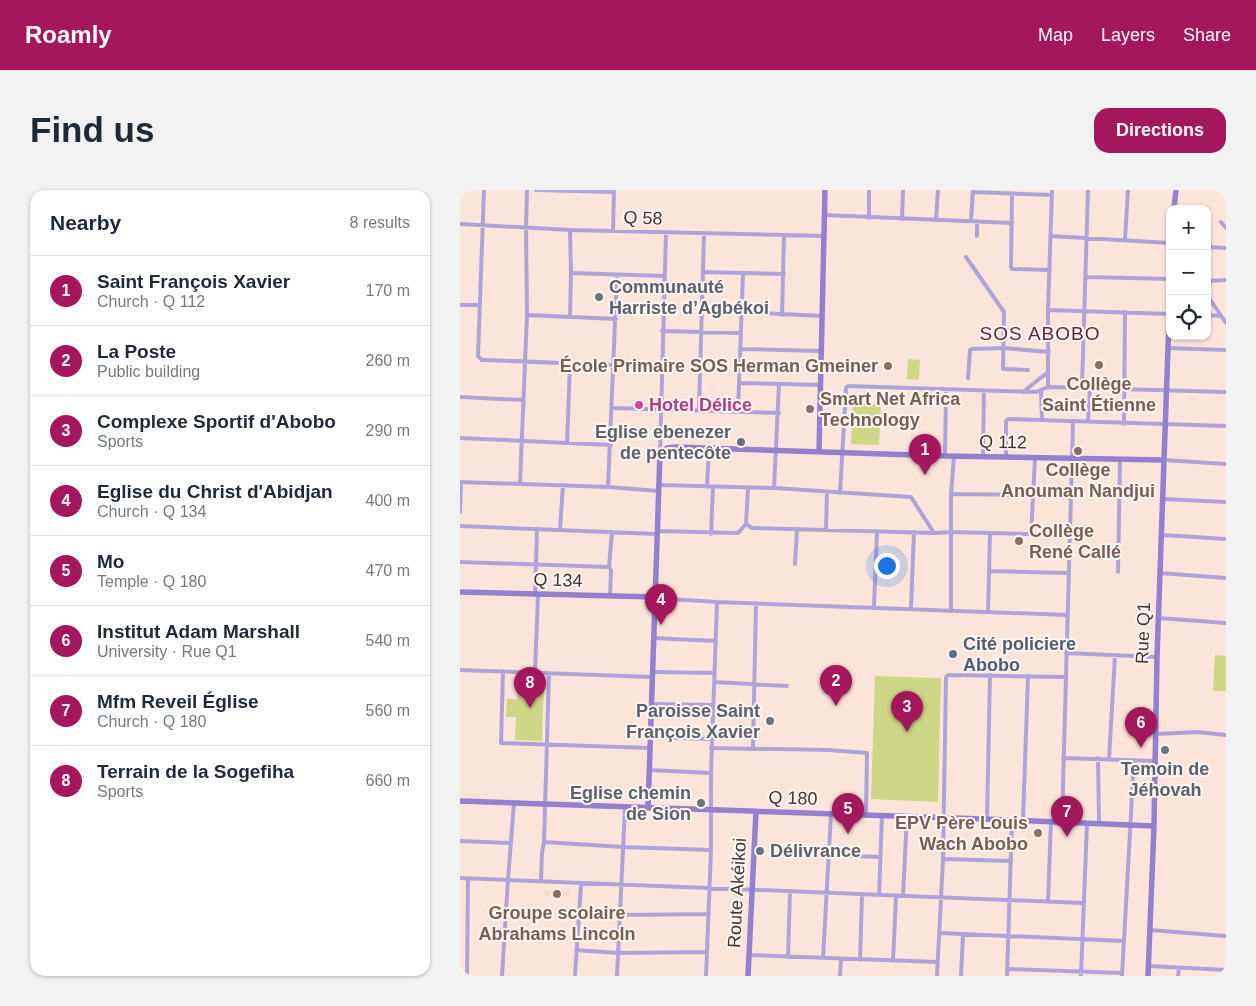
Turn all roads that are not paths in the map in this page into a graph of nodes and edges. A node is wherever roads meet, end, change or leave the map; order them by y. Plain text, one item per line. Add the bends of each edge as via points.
1 (484, 190) edge
2 (527, 190) edge
3 (536, 190) edge
4 (825, 190) edge
5 (869, 190) edge
6 (903, 190) edge
7 (938, 190) edge
8 (1088, 190) edge
9 (1128, 190) edge
10 (1176, 190) edge
11 (614, 191) edge
12 (973, 191) edge
13 (1052, 192) edge
14 (1012, 194) junction
15 (1174, 205) edge
16 (825, 215) junction
17 (869, 218) junction
18 (902, 219) junction
19 (936, 220) junction
20 (971, 221) junction
21 (978, 221) junction
22 (1221, 222) dead end
23 (1012, 223) junction
24 (460, 224) edge
25 (484, 225) junction
26 (526, 227) junction
27 (1226, 228) edge
28 (570, 230) junction
29 (613, 231) junction
30 (666, 233) junction
31 (704, 234) junction
32 (784, 236) junction
33 (824, 236) junction
34 (977, 236) dead end
35 (1051, 236) junction
36 (1086, 237) junction
37 (1126, 240) junction
38 (1166, 244) edge
39 (1211, 247) edge
40 (1226, 248) edge
41 (966, 257) dead end
42 (1050, 270) junction
43 (703, 272) junction
44 (743, 273) junction
45 (571, 274) junction
46 (784, 274) junction
47 (617, 275) junction
48 (664, 276) junction
49 (1086, 277) junction
50 (1166, 279) edge
51 (1226, 280) edge
52 (1211, 281) edge
53 (1211, 301) edge
54 (460, 305) edge
55 (479, 305) junction
56 (1048, 310) junction
57 (1086, 311) junction
58 (740, 312) junction
59 (1125, 312) junction
60 (1166, 314) edge
61 (782, 315) junction
62 (1211, 315) edge
63 (528, 316) junction
64 (822, 316) junction
65 (1221, 316) junction
66 (570, 317) junction
67 (616, 319) junction
68 (1226, 322) edge
69 (662, 331) junction
70 (701, 332) junction
71 (740, 333) junction
72 (1168, 340) edge
73 (1003, 348) junction
74 (1168, 348) junction
75 (740, 349) junction
76 (1226, 350) edge
77 (821, 351) junction
78 (1048, 352) junction
79 (526, 362) junction
80 (570, 364) junction
81 (614, 365) junction
82 (662, 367) junction
83 (1028, 370) dead end
84 (1048, 372) junction
85 (968, 378) dead end
86 (738, 383) junction
87 (779, 384) junction
88 (820, 385) junction
89 (1048, 387) junction
90 (1082, 387) junction
91 (1090, 388) junction
92 (1167, 389) junction
93 (946, 390) junction
94 (1124, 390) junction
95 (984, 391) junction
96 (1041, 391) junction
97 (1023, 392) junction
98 (1226, 392) edge
99 (460, 397) edge
100 (524, 400) junction
101 (612, 408) junction
102 (661, 410) junction
103 (699, 410) junction
104 (738, 412) junction
105 (779, 413) junction
106 (1042, 420) junction
107 (1073, 422) junction
108 (1088, 422) junction
109 (1124, 424) junction
110 (1166, 424) junction
111 (1226, 426) edge
112 (460, 438) edge
113 (522, 441) junction
114 (568, 443) junction
115 (611, 445) junction
116 (710, 448) junction
117 (776, 450) junction
118 (819, 452) junction
119 (660, 453) junction
120 (842, 453) junction
121 (944, 456) junction
122 (954, 456) junction
123 (983, 457) junction
124 (1006, 457) junction
125 (1035, 458) junction
126 (1071, 459) junction
127 (1120, 460) junction
128 (1164, 460) junction
129 (1226, 464) edge
130 (461, 482) edge
131 (520, 483) junction
132 (563, 485) junction
133 (608, 486) junction
134 (707, 487) junction
135 (713, 487) junction
136 (659, 488) junction
137 (748, 488) junction
138 (774, 488) junction
139 (827, 492) junction
140 (840, 493) junction
141 (952, 494) junction
142 (1033, 495) junction
143 (1163, 499) junction
144 (1226, 502) edge
145 (460, 512) edge
146 (746, 524) junction
147 (460, 526) edge
148 (537, 528) junction
149 (560, 529) junction
150 (797, 529) junction
151 (826, 530) junction
152 (612, 532) junction
153 (657, 532) junction
154 (877, 532) junction
155 (914, 532) junction
156 (952, 532) junction
157 (934, 533) junction
158 (990, 533) junction
159 (711, 534) junction
160 (1031, 535) junction
161 (1070, 535) junction
162 (1162, 535) junction
163 (1226, 539) edge
164 (460, 562) edge
165 (536, 564) junction
166 (795, 564) dead end
167 (608, 567) junction
168 (989, 571) junction
169 (1118, 572) dead end
170 (1160, 572) junction
171 (1069, 573) junction
172 (1226, 578) edge
173 (460, 592) edge
174 (536, 595) junction
175 (610, 596) junction
176 (655, 598) junction
177 (717, 602) junction
178 (756, 603) junction
179 (874, 606) junction
180 (911, 608) junction
181 (951, 610) junction
182 (988, 612) junction
183 (1067, 614) junction
184 (1158, 618) junction
185 (1226, 623) edge
186 (654, 638) junction
187 (716, 641) junction
188 (1066, 653) junction
189 (1115, 655) junction
190 (1157, 656) junction
191 (460, 670) edge
192 (503, 671) junction
193 (535, 672) junction
194 (549, 673) junction
195 (714, 673) junction
196 (653, 674) junction
197 (990, 675) junction
198 (1028, 676) junction
199 (1065, 677) junction
200 (714, 682) junction
201 (755, 685) junction
202 (786, 686) dead end
203 (651, 704) junction
204 (713, 705) junction
205 (1156, 734) junction
206 (1226, 734) edge
207 (650, 737) junction
208 (712, 738) junction
209 (546, 746) junction
210 (650, 748) junction
211 (711, 748) junction
212 (753, 748) junction
213 (1063, 758) junction
214 (1098, 758) junction
215 (1110, 759) junction
216 (1134, 760) junction
217 (1155, 760) junction
218 (649, 770) junction
219 (711, 773) junction
220 (460, 801) edge
221 (514, 803) junction
222 (545, 805) junction
223 (625, 808) junction
224 (648, 808) junction
225 (711, 810) junction
226 (756, 811) junction
227 (831, 814) junction
228 (866, 815) junction
229 (882, 815) junction
230 (907, 816) junction
231 (944, 817) junction
232 (987, 819) junction
233 (1012, 820) junction
234 (1023, 820) junction
235 (1051, 821) junction
236 (1062, 822) junction
237 (1087, 823) junction
238 (1099, 824) junction
239 (1130, 825) junction
240 (1154, 826) junction
241 (460, 841) edge
242 (544, 842) junction
243 (511, 843) junction
244 (623, 847) junction
245 (711, 850) junction
246 (829, 855) junction
247 (880, 857) junction
248 (943, 859) junction
249 (1011, 860) junction
250 (460, 878) edge
251 (468, 879) junction
252 (508, 879) junction
253 (541, 881) junction
254 (581, 884) junction
255 (621, 886) junction
256 (710, 888) junction
257 (752, 890) junction
258 (790, 892) junction
259 (826, 893) junction
260 (862, 895) junction
261 (879, 895) junction
262 (896, 896) junction
263 (903, 896) junction
264 (940, 897) junction
265 (1010, 899) junction
266 (1048, 901) junction
267 (1083, 903) junction
268 (709, 914) junction
269 (619, 915) junction
270 (1150, 930) junction
271 (939, 933) junction
272 (963, 935) junction
273 (1008, 936) junction
274 (1226, 936) edge
275 (1082, 938) junction
276 (1124, 941) junction
277 (576, 950) junction
278 (618, 952) junction
279 (707, 952) junction
280 (749, 955) junction
281 (788, 957) junction
282 (823, 958) junction
283 (841, 959) junction
284 (860, 960) junction
285 (893, 961) junction
286 (937, 962) junction
287 (1149, 966) junction
288 (1179, 968) junction
289 (1007, 969) junction
290 (1226, 970) edge
291 (1081, 974) edge
292 (1122, 974) edge
293 (467, 976) edge
294 (502, 976) edge
295 (575, 976) edge
296 (617, 976) edge
297 (706, 976) edge
298 (748, 976) edge
299 (840, 976) edge
300 (937, 976) edge
301 (961, 976) edge
302 (1007, 976) edge
303 (1148, 976) edge
304 (1178, 976) edge

1 - 25 street
2 - 26 street
3 - 11 street
4 - 16 street
5 - 17 street
6 - 18 street
7 - 19 street
8 - 36 street
9 - 37 street
10 - 15 street
11 - 29 street
12 - 14 street
12 - 20 street
13 - 14 street
13 - 35 street
14 - 23 street
16 - 17 street
16 - 33 street
17 - 18 street
18 - 19 street
19 - 20 street
20 - 21 street
21 - 23 street
21 - 34 street
22 - 27 street
23 - 42 street via 1011,267
24 - 25 street, Q 58
25 - 26 street, Q 58
25 - 55 street
26 - 28 street, Q 58
26 - 63 street
28 - 29 street, Q 58
28 - 45 street
29 - 30 street, Q 58
30 - 31 street, Q 58
30 - 48 street
31 - 32 street, Q 58
31 - 43 street
32 - 33 street, Q 58
32 - 46 street
33 - 64 street
35 - 36 street
35 - 42 street
36 - 37 street
36 - 49 street
37 - 38 street
39 - 40 street
41 - 73 street via 1004,312
42 - 56 street
43 - 44 street
43 - 70 street
44 - 46 street
44 - 58 street
45 - 47 street
45 - 66 street
46 - 61 street
47 - 48 street
47 - 67 street
48 - 69 street
49 - 50 street
49 - 57 street
51 - 52 street
53 - 65 street
54 - 55 street
55 - 79 street via 478,356 482,360
56 - 57 street
56 - 78 street
57 - 59 street
57 - 90 street
58 - 61 street
58 - 71 street
59 - 60 street
59 - 94 street
61 - 64 street
62 - 65 street
63 - 66 street
63 - 79 street
64 - 77 street
65 - 68 street
66 - 67 street
67 - 81 street
69 - 70 street
69 - 82 street
70 - 71 street
70 - 103 street
71 - 75 street
72 - 74 street, Rue Q1
73 - 78 street
73 - 83 street via 1003,369
73 - 85 street via 970,350
74 - 76 street
74 - 92 street, Rue Q1
75 - 77 street
75 - 86 street
77 - 88 street
78 - 84 street
79 - 80 street
79 - 100 street
80 - 81 street
80 - 114 street
81 - 82 street
81 - 101 street
82 - 102 street
84 - 89 street
84 - 97 street
86 - 87 street
86 - 104 street
87 - 88 street
87 - 105 street
88 - 118 street
89 - 90 street
89 - 96 street
90 - 91 street
91 - 94 street
91 - 108 street
92 - 94 street
92 - 98 street
92 - 110 street, Rue Q1
93 - 95 street
93 - 120 street via 846,386
93 - 121 street
94 - 109 street
95 - 97 street
95 - 123 street
96 - 97 street
96 - 106 street
99 - 100 street
100 - 113 street
101 - 102 street
101 - 115 street
102 - 103 street
102 - 119 street
103 - 104 street
104 - 105 street
105 - 117 street
106 - 107 street
106 - 124 street via 1007,420
107 - 108 street
107 - 126 street
108 - 109 street
109 - 110 street
110 - 111 street
110 - 128 street, Rue Q1
112 - 113 street
113 - 114 street
113 - 131 street
114 - 115 street
115 - 133 street
116 - 117 street, Q 112
116 - 119 street, Q 112 via 672,447
116 - 134 street
117 - 118 street, Q 112
117 - 138 street
118 - 120 street, Q 112
119 - 136 street
120 - 121 street, Q 112
120 - 140 street
121 - 122 street, Q 112
122 - 123 street, Q 112
122 - 141 street
123 - 124 street, Q 112
124 - 125 street, Q 112
125 - 126 street, Q 112
125 - 142 street
126 - 127 street, Q 112
126 - 161 street
127 - 128 street, Q 112
127 - 169 street
128 - 129 street, Q 112
128 - 143 street, Rue Q1
130 - 131 street
130 - 145 street
131 - 132 street
132 - 133 street
132 - 149 street
133 - 136 street
134 - 135 street
134 - 136 street
135 - 137 street
135 - 159 street
136 - 153 street
137 - 138 street
137 - 146 street
138 - 139 street
139 - 140 street
139 - 151 street
140 - 157 street via 911,497
141 - 142 street
141 - 156 street
142 - 160 street
143 - 144 street
143 - 162 street, Rue Q1
146 - 150 street via 752,528
146 - 159 street via 738,534
147 - 148 street
148 - 149 street
148 - 165 street
149 - 152 street
150 - 151 street
150 - 166 street
151 - 154 street
152 - 153 street
152 - 167 street
153 - 159 street
153 - 176 street
154 - 155 street
154 - 179 street
155 - 157 street
155 - 180 street
156 - 157 street
156 - 158 street
156 - 181 street
158 - 160 street
158 - 168 street
160 - 161 street
161 - 171 street
162 - 163 street
162 - 170 street, Rue Q1
164 - 165 street
165 - 167 street
165 - 174 street
167 - 175 street via 611,570
168 - 171 street
168 - 182 street
170 - 172 street
170 - 184 street, Rue Q1
171 - 183 street
173 - 174 street, Q 134
174 - 175 street, Q 134
174 - 193 street
175 - 176 street, Q 134
176 - 177 street
176 - 186 street
177 - 178 street
177 - 187 street
178 - 179 street
178 - 201 street
179 - 180 street
180 - 181 street
181 - 182 street
182 - 183 street
183 - 188 street
184 - 185 street
184 - 190 street, Rue Q1
186 - 187 street
186 - 196 street
187 - 195 street
188 - 189 street
188 - 199 street
189 - 190 street
189 - 215 street
190 - 205 street, Rue Q1
191 - 192 street
192 - 193 street
192 - 209 street via 500,742
193 - 194 street
194 - 196 street
194 - 209 street
195 - 196 street
195 - 200 street
196 - 203 street
197 - 198 street
197 - 231 street via 946,677
197 - 232 street
198 - 199 street
198 - 234 street
199 - 213 street
200 - 201 street
200 - 204 street
201 - 202 street
201 - 212 street
203 - 204 street
203 - 207 street
204 - 208 street
205 - 206 street
205 - 217 street, Rue Q1
207 - 208 street
207 - 210 street
208 - 211 street
209 - 210 street
209 - 222 street
210 - 218 street
211 - 212 street
211 - 219 street
212 - 228 street via 867,754
213 - 214 street
213 - 236 street
214 - 215 street
214 - 238 street
215 - 216 street
216 - 217 street
216 - 239 street
217 - 240 street, Rue Q1
218 - 219 street
218 - 224 street
219 - 225 street
220 - 221 street, Q 180
221 - 222 street, Q 180
221 - 243 street
222 - 223 street, Q 180
222 - 242 street
223 - 224 street, Q 180
223 - 244 street
224 - 225 street, Q 180
225 - 226 street, Q 180
225 - 245 street
226 - 227 street, Q 180
226 - 257 street, Route Akéikoi
227 - 228 street, Q 180
227 - 246 street
228 - 229 street, Q 180
229 - 230 street, Q 180
229 - 247 street
230 - 231 street, Q 180
230 - 263 street
231 - 232 street, Q 180
231 - 248 street
232 - 233 street, Q 180
233 - 234 street, Q 180
233 - 249 street
234 - 235 street, Q 180
235 - 236 street, Q 180
235 - 266 street
236 - 237 street, Q 180
237 - 238 street, Q 180
237 - 267 street
238 - 239 street, Q 180
239 - 240 street, Q 180
239 - 276 street
240 - 270 street, Rue Q1
241 - 243 street
242 - 244 street
242 - 253 street
243 - 252 street
244 - 245 street
244 - 255 street
245 - 256 street
246 - 247 street
246 - 259 street
247 - 261 street
248 - 249 street
248 - 264 street
249 - 265 street
250 - 251 street
251 - 252 street
251 - 293 street
252 - 253 street
252 - 294 street
253 - 254 street
254 - 255 street
254 - 277 street
255 - 256 street
255 - 269 street
256 - 257 street
256 - 268 street
257 - 258 street
257 - 280 street, Route Akéikoi
258 - 259 street
258 - 281 street
259 - 260 street
259 - 282 street
260 - 261 street
260 - 284 street
261 - 262 street
262 - 263 street
262 - 285 street
263 - 264 street
264 - 265 street
264 - 271 street
265 - 266 street
265 - 273 street
266 - 267 street
267 - 275 street
268 - 269 street
268 - 279 street
269 - 278 street
270 - 274 street
270 - 287 street, Rue Q1
271 - 272 street
271 - 286 street
272 - 273 street
272 - 301 street
273 - 275 street
273 - 289 street
275 - 276 street
275 - 291 street
276 - 292 street
277 - 278 street
277 - 295 street
278 - 279 street
278 - 296 street
279 - 297 street
280 - 281 street
280 - 298 street, Route Akéikoi
281 - 282 street
282 - 283 street
283 - 284 street
283 - 299 street
284 - 285 street
285 - 286 street
286 - 300 street
287 - 288 street
287 - 303 street, Rue Q1
288 - 290 street
288 - 304 street
289 - 291 street
289 - 302 street
291 - 292 street

